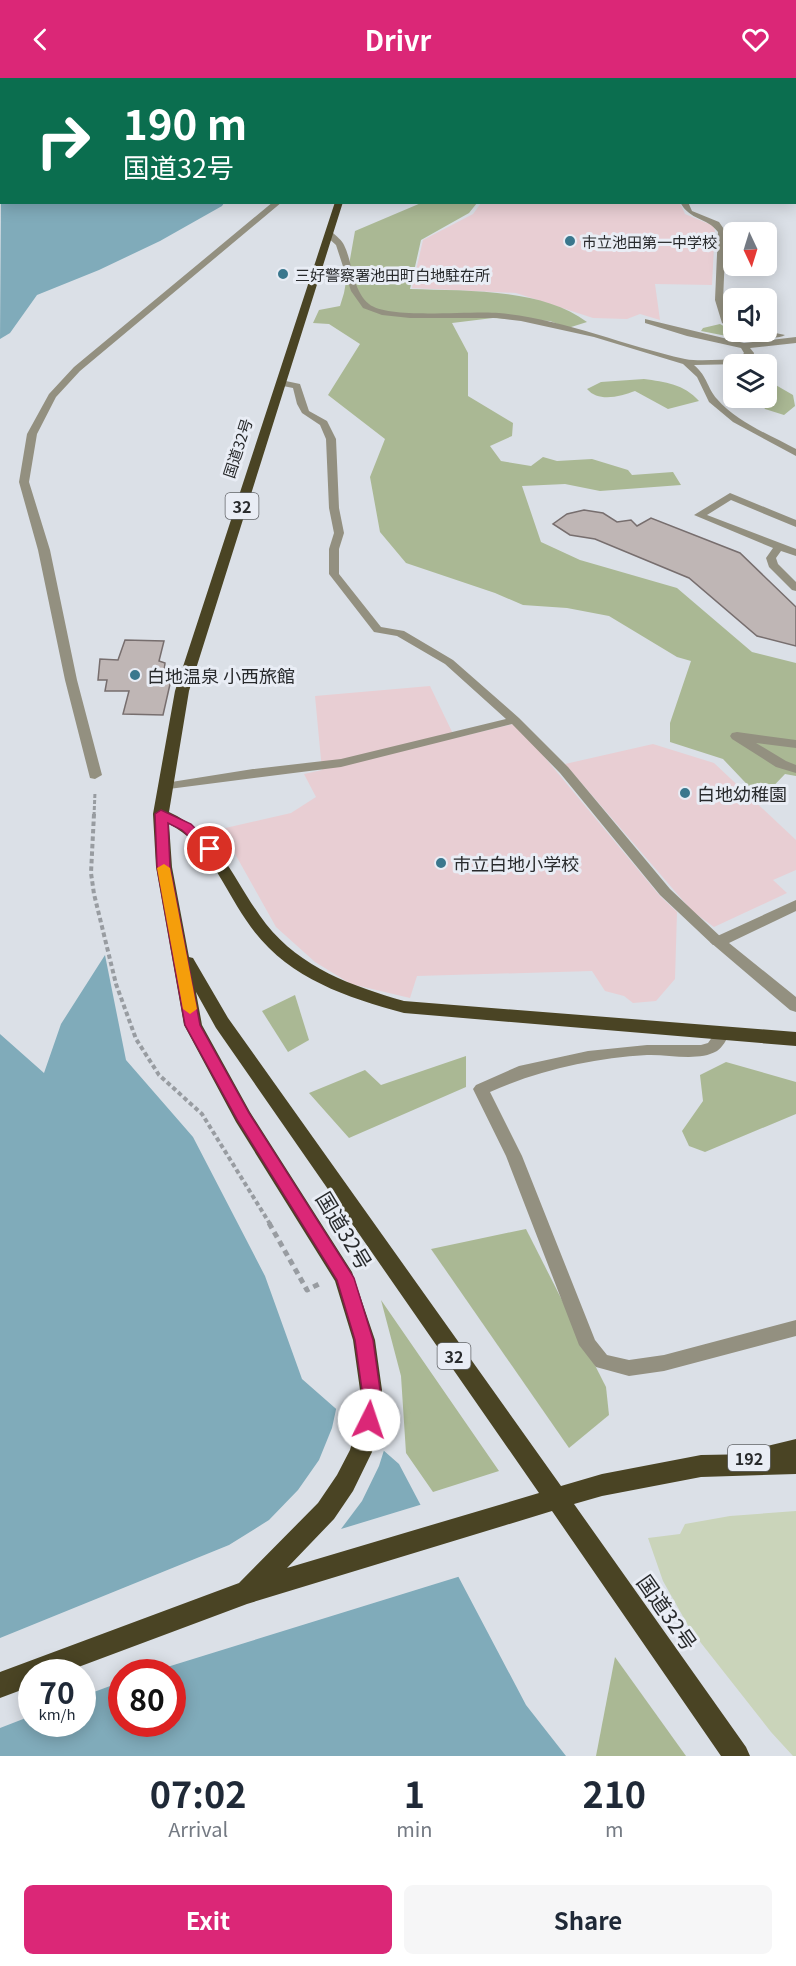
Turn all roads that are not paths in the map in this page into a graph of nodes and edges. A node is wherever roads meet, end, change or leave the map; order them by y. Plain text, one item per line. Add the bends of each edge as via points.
1 (276, 204) edge
2 (338, 204) edge
3 (685, 204) edge
4 (329, 234) junction
5 (723, 313) edge
6 (648, 321) dead end
7 (796, 334) edge
8 (777, 335) edge
9 (796, 340) edge
10 (744, 346) junction
11 (686, 362) junction
12 (281, 383) junction
13 (796, 453) edge
14 (796, 524) edge
15 (779, 547) junction
16 (796, 553) edge
17 (796, 588) edge
18 (515, 720) junction
19 (796, 744) edge
20 (796, 769) edge
21 (95, 775) road end
22 (165, 786) junction
23 (161, 814) junction
24 (796, 904) edge
25 (718, 942) junction
26 (181, 951) junction
27 (796, 1006) edge
28 (723, 1033) junction
29 (796, 1039) edge
30 (796, 1328) edge
31 (796, 1450) edge
32 (796, 1462) edge
33 (702, 1466) junction
34 (247, 1592) junction
35 (69, 1659) edge
36 (18, 1678) edge
37 (0, 1685) edge
38 (737, 1756) edge

1 - 21 street via 77,369 52,396 32,435 24,482 44,550
2 - 4 highway, 国道32号 / 32
3 - 5 street via 689,213 716,224 722,232 719,300
4 - 11 street via 340,244 355,291 366,306 374,309 410,315 521,318
4 - 12 highway, 国道32号 / 32
6 - 10 street
7 - 8 street
9 - 10 street
10 - 11 street via 748,358 741,362
11 - 13 street via 701,376 712,400 736,420
12 - 18 lane via 297,386 306,413 324,423 331,439 339,533 334,549 334,574 378,630 400,633 440,656
12 - 22 highway, 国道32号 / 32 via 182,691
14 - 15 lane via 730,496 699,515
15 - 16 lane
15 - 17 lane via 771,558 773,565
18 - 22 lane via 341,763
18 - 25 lane via 564,770 664,892
19 - 20 street via 737,736
22 - 23 highway, 国道32号 / 32
23 - 26 highway, 国道32号 / 32 via 164,867
23 - 28 highway via 186,827 210,849 262,930 299,966 348,992 404,1007
24 - 25 street
25 - 27 street
26 - 34 highway, 国道32号 / 32 via 193,1025 243,1117 345,1278 364,1340 371,1390 361,1452 345,1483 326,1511
26 - 38 highway, 国道32号 / 32 via 222,1023
28 - 29 highway
28 - 30 lane via 707,1049 647,1050 588,1057 519,1072 481,1089 514,1156 588,1344 602,1361 629,1368 664,1363
31 - 33 highway, 192
32 - 33 highway, 国道32号 / 32
33 - 34 highway, 国道32号 / 32 via 602,1485
34 - 35 highway, 国道32号 / 32
36 - 37 highway, 国道32号 / 32

